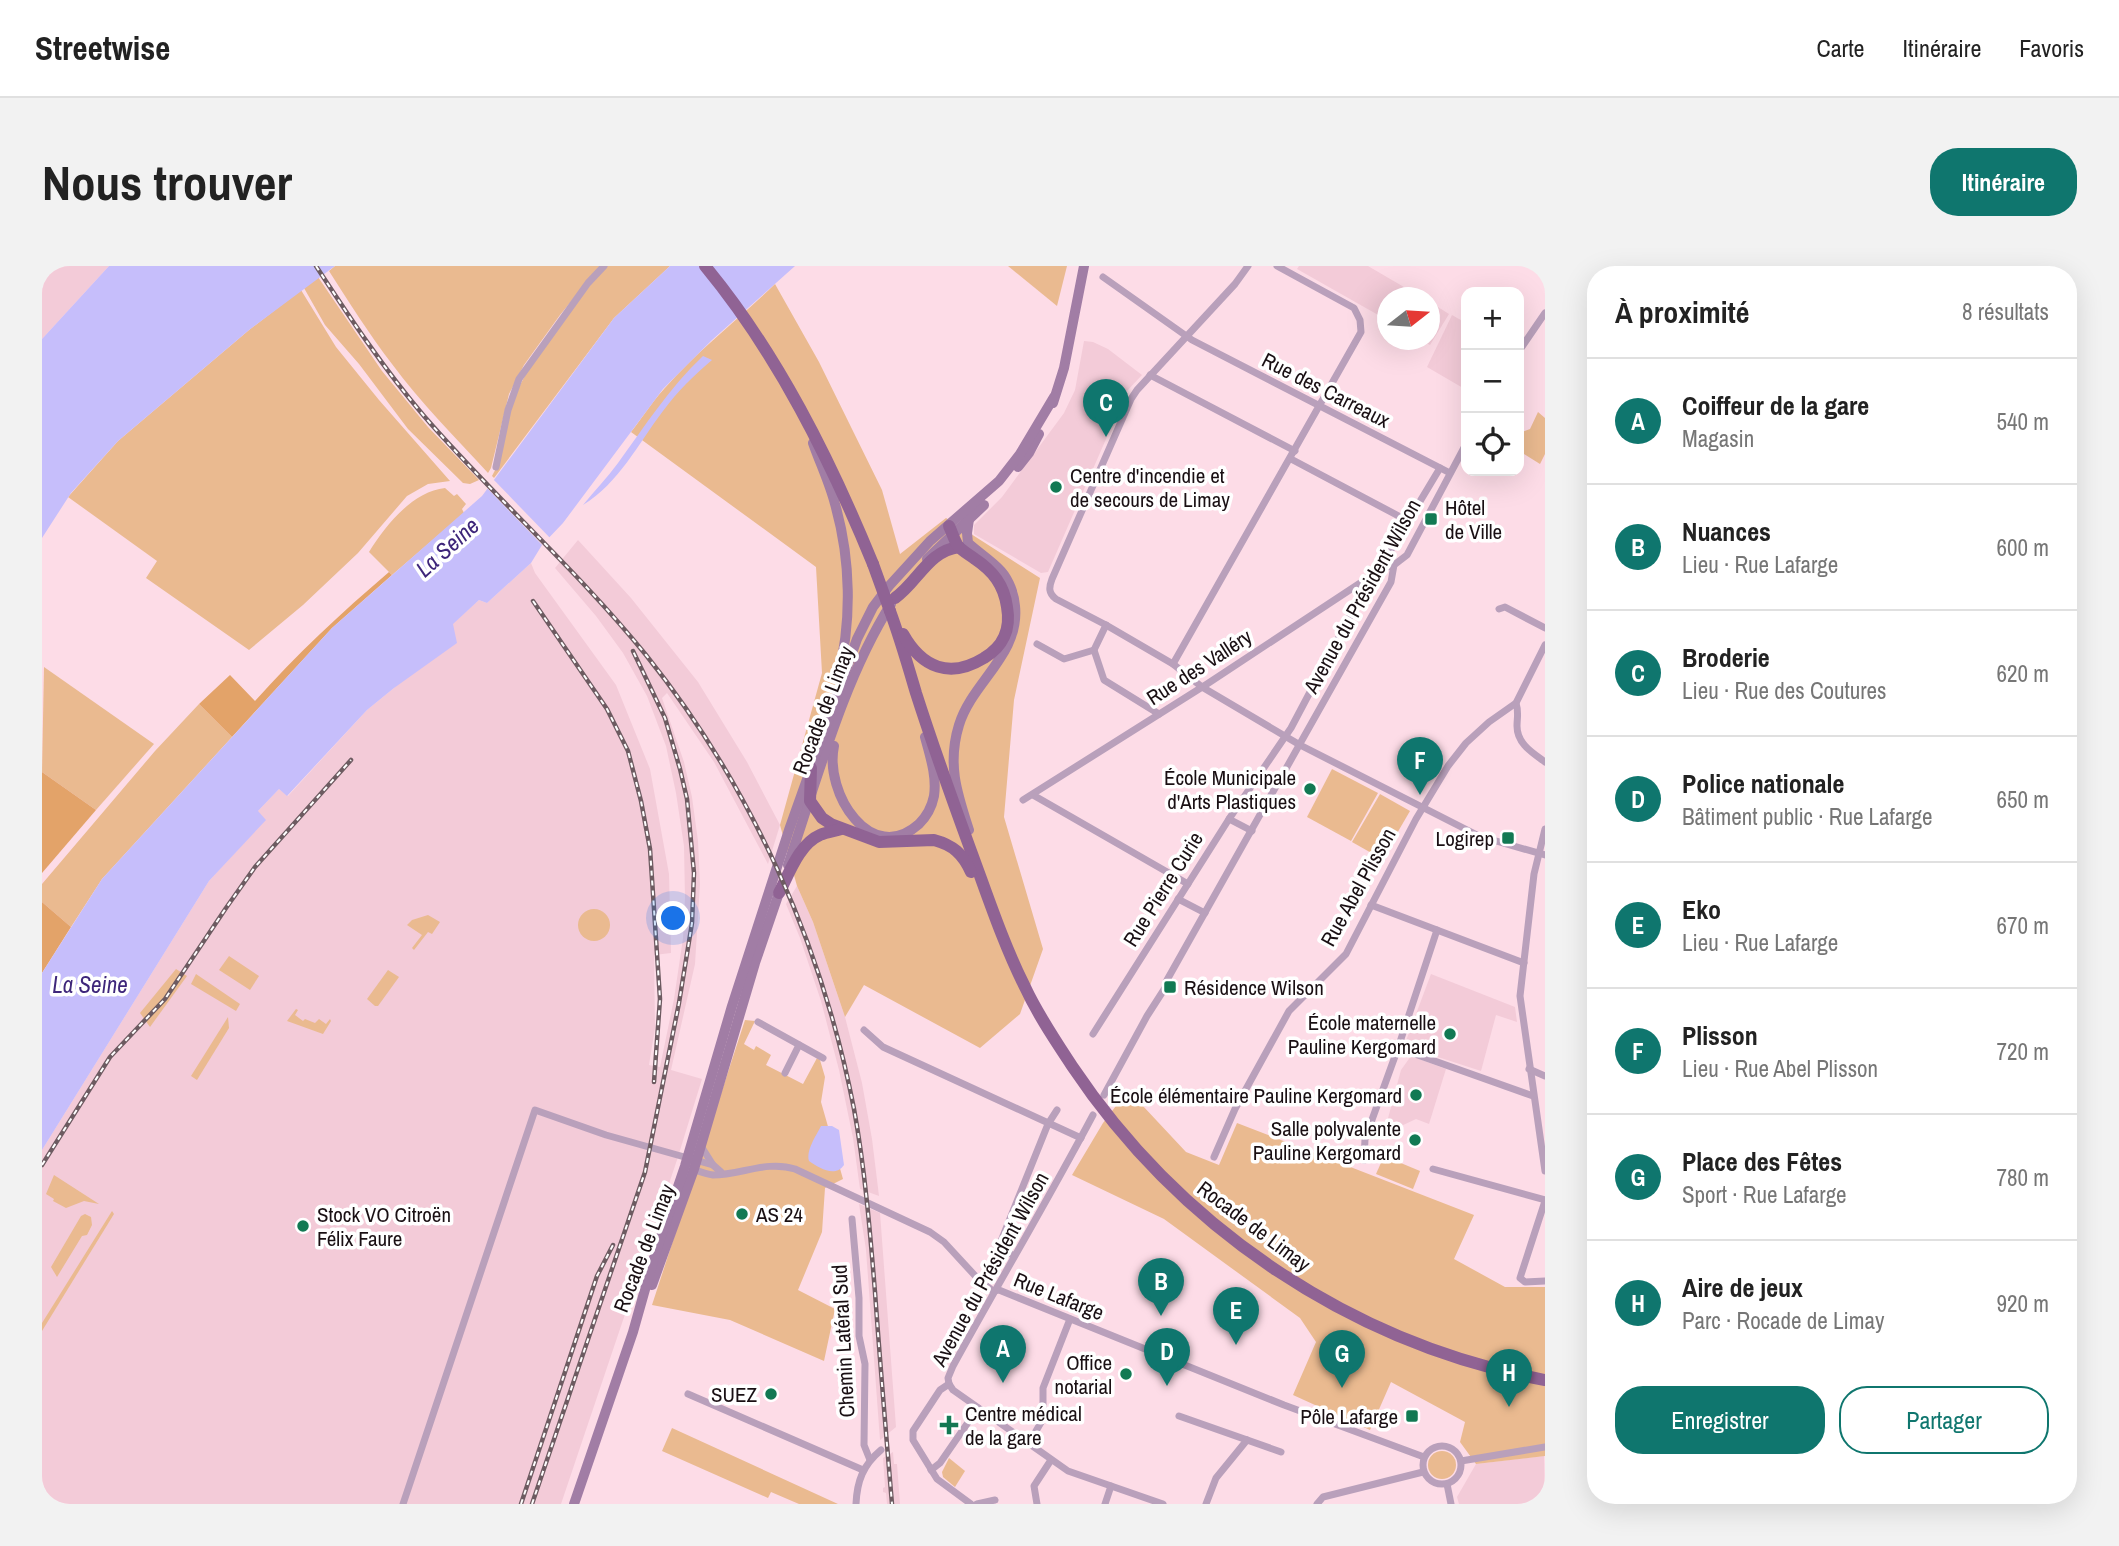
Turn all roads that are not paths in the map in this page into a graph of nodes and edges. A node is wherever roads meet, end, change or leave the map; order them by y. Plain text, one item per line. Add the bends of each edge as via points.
1 (604, 266) edge
2 (705, 266) edge
3 (1084, 266) edge
4 (1248, 266) edge
5 (1277, 266) edge
6 (1103, 277) dead end
7 (1545, 313) edge
8 (1187, 335) junction
9 (1520, 350) edge
10 (1150, 375) junction
11 (1054, 397) junction
12 (1320, 407) junction
13 (804, 417) junction
14 (1295, 451) junction
15 (1461, 453) edge
16 (1291, 459) junction
17 (496, 467) dead end
18 (1440, 468) junction
19 (1450, 473) junction
20 (969, 519) junction
21 (1408, 521) junction
22 (950, 530) junction
23 (964, 545) junction
24 (1394, 565) junction
25 (1385, 567) junction
26 (1363, 582) junction
27 (892, 608) junction
28 (1499, 609) dead end
29 (1106, 625) junction
30 (1545, 628) edge
31 (1037, 644) dead end
32 (1545, 645) edge
33 (1094, 650) junction
34 (1173, 664) junction
35 (1202, 687) junction
36 (848, 693) junction
37 (917, 696) junction
38 (1516, 703) junction
39 (1159, 714) junction
40 (1284, 736) junction
41 (820, 743) junction
42 (1300, 745) junction
43 (1545, 762) edge
44 (811, 768) junction
45 (1033, 795) junction
46 (1023, 800) dead end
47 (810, 801) junction
48 (1423, 808) junction
49 (1229, 819) junction
50 (842, 829) junction
51 (1545, 829) edge
52 (1252, 831) junction
53 (1542, 855) edge
54 (975, 863) junction
55 (1188, 884) junction
56 (779, 893) junction
57 (1178, 899) junction
58 (1371, 905) junction
59 (991, 911) junction
60 (1205, 913) junction
61 (1437, 930) junction
62 (1524, 963) junction
63 (758, 1022) dead end
64 (864, 1030) dead end
65 (1093, 1034) dead end
66 (799, 1045) junction
67 (1398, 1048) junction
68 (823, 1058) dead end
69 (1529, 1069) junction
70 (785, 1073) dead end
71 (1545, 1076) edge
72 (1104, 1095) dead end
73 (1533, 1096) junction
74 (1057, 1110) dead end
75 (1093, 1115) dead end
76 (1048, 1124) junction
77 (1081, 1138) junction
78 (701, 1146) junction
79 (1214, 1157) dead end
80 (1364, 1160) dead end
81 (691, 1164) junction
82 (713, 1165) junction
83 (1433, 1169) dead end
84 (1545, 1171) edge
85 (721, 1172) junction
86 (1545, 1201) edge
87 (852, 1219) dead end
88 (1014, 1256) junction
89 (1545, 1282) edge
90 (993, 1291) junction
91 (1070, 1320) junction
92 (1545, 1380) edge
93 (949, 1384) junction
94 (688, 1394) dead end
95 (978, 1408) junction
96 (1179, 1416) dead end
97 (1247, 1440) junction
98 (1029, 1443) junction
99 (1545, 1447) edge
100 (881, 1450) dead end
101 (1281, 1452) dead end
102 (1424, 1457) junction
103 (870, 1460) junction
104 (1051, 1460) junction
105 (1461, 1461) junction
106 (863, 1470) junction
107 (931, 1470) junction
108 (1423, 1472) junction
109 (1447, 1484) junction
110 (1111, 1486) junction
111 (995, 1500) dead end
112 (403, 1504) edge
113 (575, 1504) edge
114 (856, 1504) edge
115 (971, 1504) edge
116 (977, 1504) edge
117 (1037, 1504) edge
118 (1105, 1504) edge
119 (1163, 1504) edge
120 (1206, 1504) edge
121 (1317, 1504) edge
122 (1451, 1504) edge

1 - 17 street via 519,379
2 - 13 main road via 746,320
3 - 11 main road, Rocade de Limay
4 - 8 street
5 - 12 street via 1354,308 1360,320 1361,332
6 - 8 street, Rue des Carreaux
7 - 9 street
8 - 10 street
8 - 12 street, Rue des Carreaux
10 - 14 street
10 - 29 street via 1131,399 1049,588 1061,602
11 - 20 main road, Rocade de Limay via 1029,453
11 - 22 main road, Rocade de Limay via 999,481
12 - 14 street
12 - 18 street, Rue des Carreaux
13 - 27 main road, bridge via 852,512
13 - 41 main road via 835,504 848,585 844,647
14 - 16 street
15 - 19 street, Avenue du Président Wilson
16 - 21 street
16 - 34 street
18 - 19 street, Rue des Carreaux
18 - 21 street
19 - 24 street, Avenue du Président Wilson via 1407,555
20 - 22 main road, Rocade de Limay
20 - 23 main road
21 - 25 street
22 - 23 main road
22 - 27 main road, Rocade de Limay
22 - 41 main road, Rocade de Limay via 930,541 873,607
23 - 27 main road via 939,552
23 - 27 main road via 997,578 1003,592 1008,624 995,650 966,668 943,668 928,662 911,648
23 - 54 main road via 1001,572 1016,613 1011,638 965,709 955,741 953,772
24 - 25 street, Rue des Valléry
24 - 42 street, Avenue du Président Wilson via 1391,582
25 - 26 street, Rue des Valléry
26 - 35 street, Rue des Valléry
26 - 40 street, Rue Pierre Curie via 1364,590
27 - 36 main road, Rocade de Limay via 865,650
27 - 37 main road
28 - 30 street via 1504,607
29 - 33 street
29 - 34 street
31 - 33 street via 1064,659
32 - 38 street, Rue Abel Plisson
33 - 39 street via 1104,680
34 - 35 street
35 - 39 street, Rue des Valléry
35 - 40 street
36 - 37 main road via 832,759 834,780 846,809 858,822 887,835 916,827 934,797 932,763
36 - 47 main road, Rocade de Limay
37 - 54 main road
38 - 43 street via 1520,739
38 - 48 street, Rue Abel Plisson via 1466,743
39 - 45 street, Rue des Valléry
40 - 42 street
40 - 49 street, Rue Pierre Curie
41 - 44 main road, Rocade de Limay
42 - 48 street
42 - 52 street, Avenue du Président Wilson
44 - 47 main road
44 - 81 main road, Rocade de Limay via 732,1006
45 - 46 street, Rue des Valléry
45 - 55 street
47 - 50 main road via 822,818
47 - 56 main road, Rocade de Limay
48 - 53 street via 1479,836
48 - 58 street, Rue Abel Plisson
49 - 52 street
49 - 55 street, Rue Pierre Curie
50 - 56 main road via 809,841
50 - 59 main road via 879,842 934,840 949,845 966,860
51 - 53 street
52 - 60 street, Avenue du Président Wilson
53 - 62 street via 1534,874
54 - 59 main road
55 - 57 street, Rue Pierre Curie
56 - 78 main road, Rocade de Limay
57 - 60 street
57 - 65 street, Rue Pierre Curie
58 - 61 street
58 - 79 street, Rue Abel Plisson via 1346,954 1289,1011
59 - 92 main road, Rocade de Limay via 1026,990 1086,1087 1157,1172 1200,1212 1307,1290 1379,1329 1464,1362
60 - 72 street, Avenue du Président Wilson
61 - 62 street
61 - 67 street
62 - 69 street via 1520,996
63 - 66 street
64 - 76 street via 883,1047
66 - 68 street
66 - 70 street
67 - 73 street
67 - 80 street via 1365,1139
69 - 71 street
69 - 73 street
73 - 84 street
74 - 76 street
75 - 77 street, Avenue du Président Wilson
76 - 77 street
76 - 88 street via 1001,1241 1003,1249
77 - 88 street, Avenue du Président Wilson
78 - 81 main road, Rocade de Limay
78 - 82 street
81 - 82 street
81 - 85 street via 715,1175
81 - 112 street via 535,1110
81 - 113 main road, Rocade de Limay via 664,1255
82 - 85 street
83 - 86 street
85 - 90 street via 769,1165 795,1169 930,1232
86 - 89 street via 1520,1278
87 - 103 street, Chemin Latéral Sud via 865,1364 864,1445
88 - 90 street, Avenue du Président Wilson
90 - 91 street, Rue Lafarge
90 - 93 street, Avenue du Président Wilson via 953,1366
91 - 98 street via 1043,1388 1043,1419
91 - 102 street, Rue Lafarge
93 - 95 street
93 - 107 street, Avenue du Président Wilson via 913,1431 913,1440
94 - 106 street
95 - 98 street
95 - 107 street
96 - 97 street
97 - 101 street
97 - 120 street via 1216,1478
98 - 104 street
99 - 105 street
100 - 103 street
102 - 105 street via 1441,1446 1452,1449
102 - 108 street
103 - 106 street
104 - 110 street via 1071,1473
104 - 117 street via 1035,1483
105 - 109 street via 1460,1473
106 - 114 street
107 - 115 street
108 - 109 street via 1436,1484
108 - 121 street via 1323,1497
109 - 122 street
110 - 118 street
110 - 119 street
111 - 116 street

